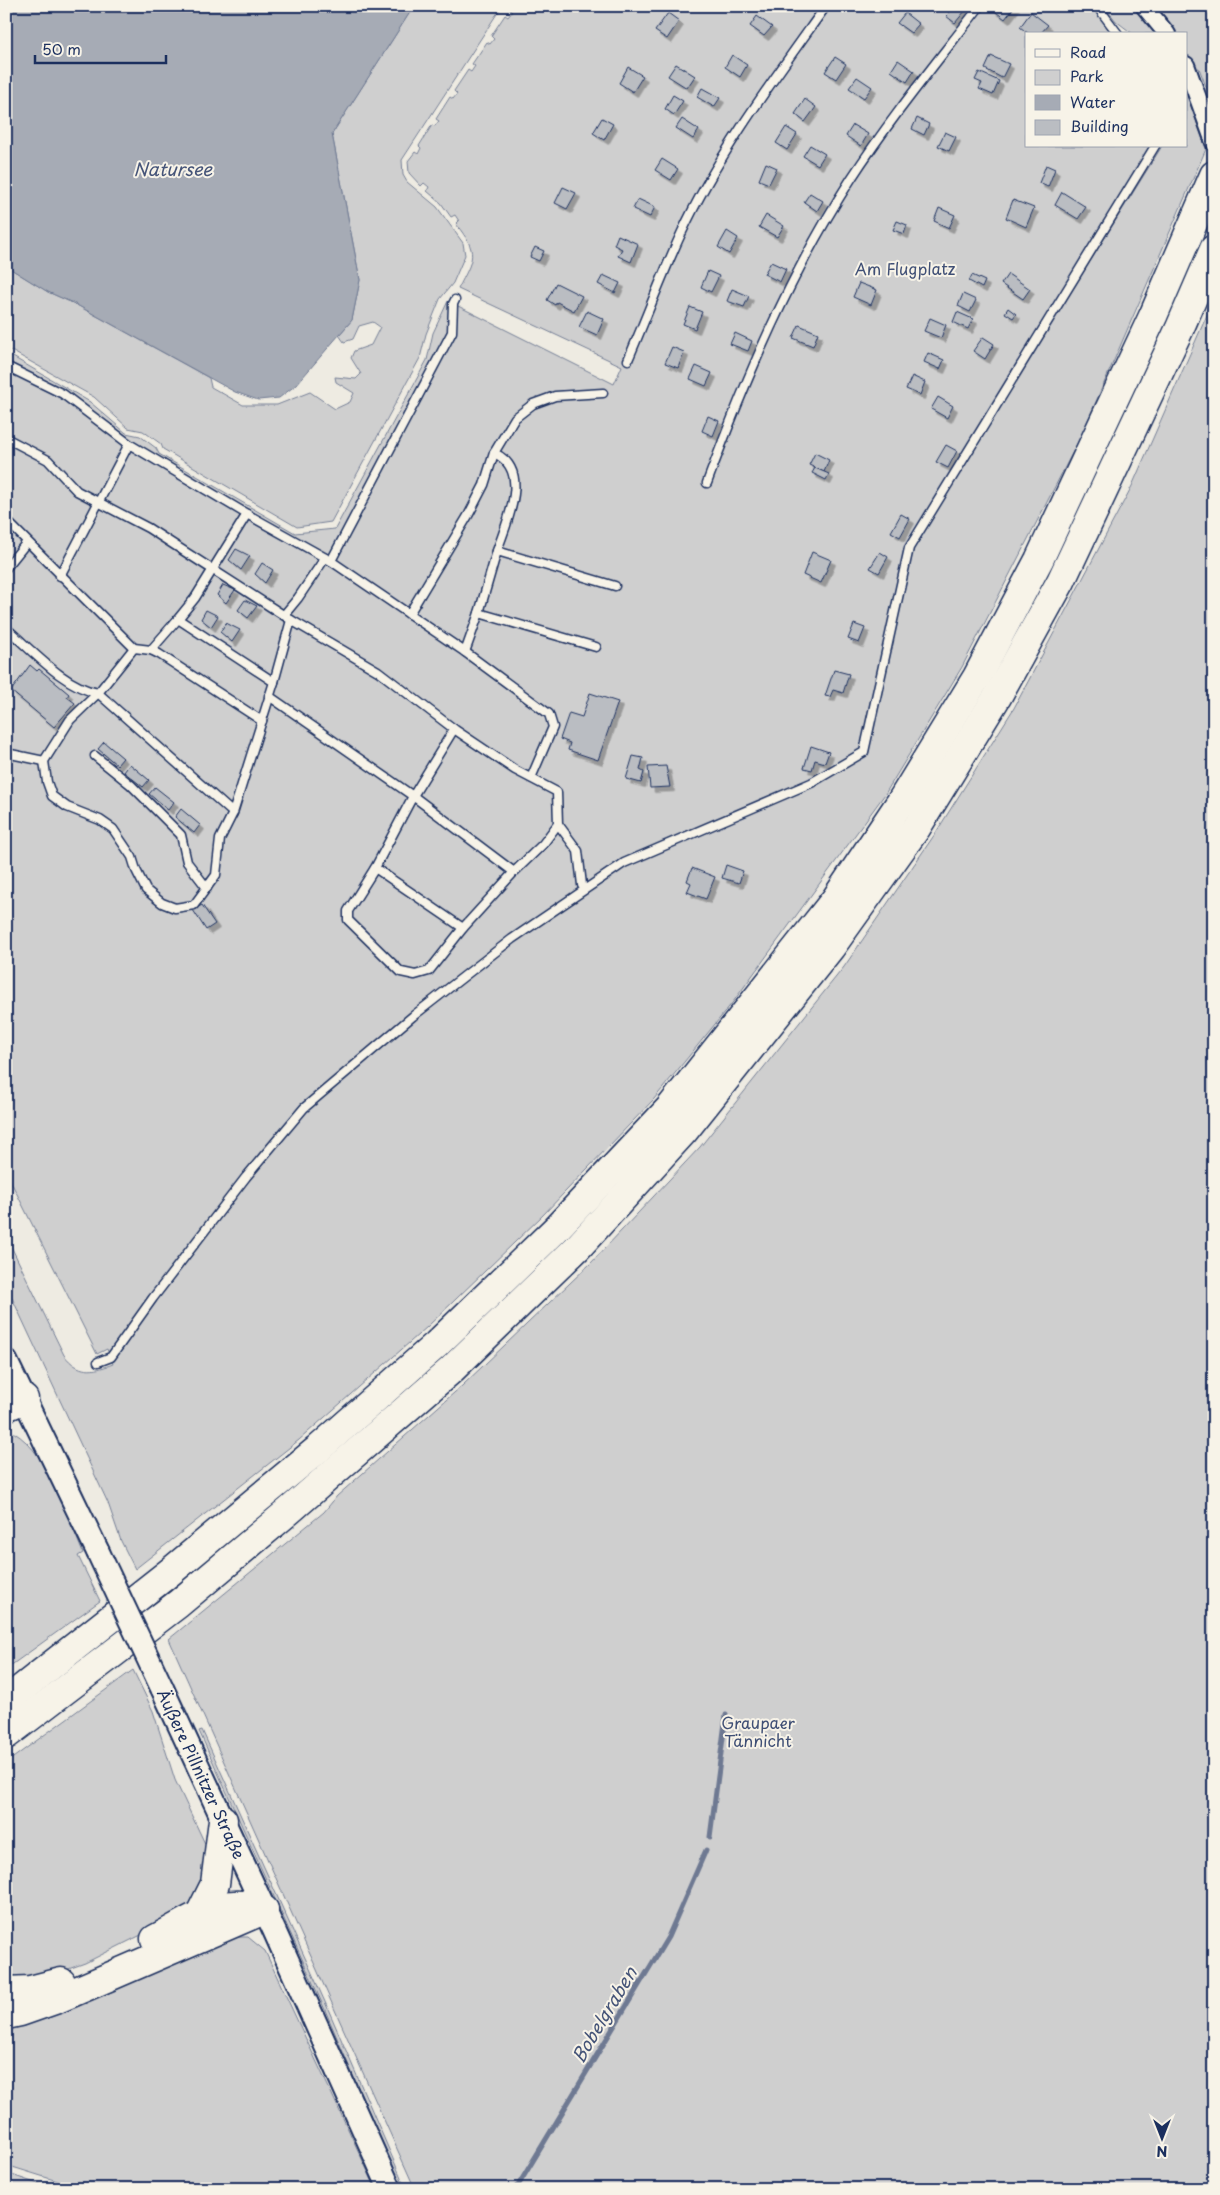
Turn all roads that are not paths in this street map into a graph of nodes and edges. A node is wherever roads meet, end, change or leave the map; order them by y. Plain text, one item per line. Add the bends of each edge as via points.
1 (826, 6) edge
2 (980, 6) edge
3 (1097, 6) edge
4 (1144, 6) edge
5 (1116, 32) edge
6 (1165, 32) edge
7 (1188, 70) edge
8 (1214, 142) edge
9 (1154, 148) edge
10 (1214, 175) edge
11 (1214, 249) edge
12 (455, 300) dead end
13 (628, 360) dead end
14 (6, 366) edge
15 (603, 393) dead end
16 (6, 438) edge
17 (129, 444) junction
18 (494, 453) junction
19 (707, 483) dead end
20 (99, 504) junction
21 (247, 514) junction
22 (6, 520) edge
23 (27, 542) junction
24 (497, 551) junction
25 (328, 559) junction
26 (6, 568) edge
27 (213, 568) junction
28 (60, 576) junction
29 (615, 586) dead end
30 (479, 613) junction
31 (409, 614) junction
32 (288, 618) junction
33 (178, 619) junction
34 (6, 628) edge
35 (596, 647) dead end
36 (134, 648) junction
37 (151, 650) junction
38 (465, 652) junction
39 (274, 682) junction
40 (98, 693) junction
41 (269, 696) junction
42 (262, 721) junction
43 (454, 729) junction
44 (6, 753) edge
45 (95, 756) dead end
46 (44, 761) junction
47 (530, 778) junction
48 (413, 796) junction
49 (233, 813) junction
50 (558, 824) junction
51 (375, 868) junction
52 (514, 872) junction
53 (582, 885) dead end
54 (207, 888) junction
55 (463, 928) junction
56 (6, 1361) edge
57 (98, 1362) dead end
58 (14, 1395) edge
59 (10, 1697) edge
60 (6, 1735) edge
61 (223, 1820) junction
62 (264, 1910) junction
63 (199, 1916) junction
64 (6, 1991) edge
65 (6, 2015) edge
66 (390, 2189) edge

1 - 13 lane via 760,98 718,165 682,233
2 - 19 lane via 886,128 817,237 782,302 734,411
3 - 5 lane
4 - 6 street
7 - 8 street
9 - 57 lane via 909,548 864,752 811,783 624,863 512,938 413,1016 304,1108 240,1185 111,1357
10 - 59 highway via 1154,314 1039,560 977,677 900,803 835,900 670,1108 555,1230 437,1344 317,1450 170,1572
11 - 60 highway via 1061,581 998,697 917,827 831,947 684,1130 577,1248 451,1370 178,1604
12 - 25 lane via 452,332
14 - 17 lane via 63,394
15 - 18 lane via 555,396 533,404 515,418
16 - 20 lane via 48,460 77,491
17 - 20 lane
17 - 21 lane
18 - 24 lane via 512,469 515,484
18 - 31 lane via 484,484 469,514
20 - 27 lane via 148,528
20 - 28 lane
21 - 25 lane
21 - 27 lane
22 - 23 lane
23 - 26 lane
23 - 28 lane
24 - 29 lane
24 - 30 lane
25 - 31 lane
25 - 32 lane via 298,598
27 - 32 lane
27 - 33 lane
28 - 36 lane
30 - 35 lane
30 - 38 lane
31 - 38 lane
32 - 39 lane
32 - 43 lane via 378,671
33 - 37 lane
33 - 39 lane
34 - 40 lane via 71,683
36 - 37 lane
36 - 40 lane
37 - 42 lane
38 - 47 lane via 549,714 554,727
39 - 41 lane
40 - 46 lane via 70,720
40 - 49 lane
41 - 42 lane
41 - 48 lane
42 - 49 lane
43 - 47 lane
43 - 48 lane
44 - 46 lane
45 - 54 lane via 131,785 181,836 186,862
46 - 54 lane via 52,796 67,807 100,820 113,829 132,856 146,890 162,903 174,908 194,905
47 - 50 lane via 557,792
48 - 51 lane
48 - 52 lane
49 - 54 lane via 220,839 216,875
50 - 52 lane
50 - 53 lane via 578,851
51 - 55 lane
51 - 55 lane via 348,911 348,920 401,972 415,975 430,971
52 - 55 lane
56 - 58 main road, Äußere Pillnitzer Straße
58 - 61 main road, Äußere Pillnitzer Straße, bridge via 98,1552
61 - 62 main road, Äußere Pillnitzer Straße
61 - 63 highway via 215,1884
62 - 63 highway via 236,1903 216,1907
62 - 65 highway via 60,1998
62 - 66 main road, Äußere Pillnitzer Straße
63 - 64 highway via 65,1980 30,1990

